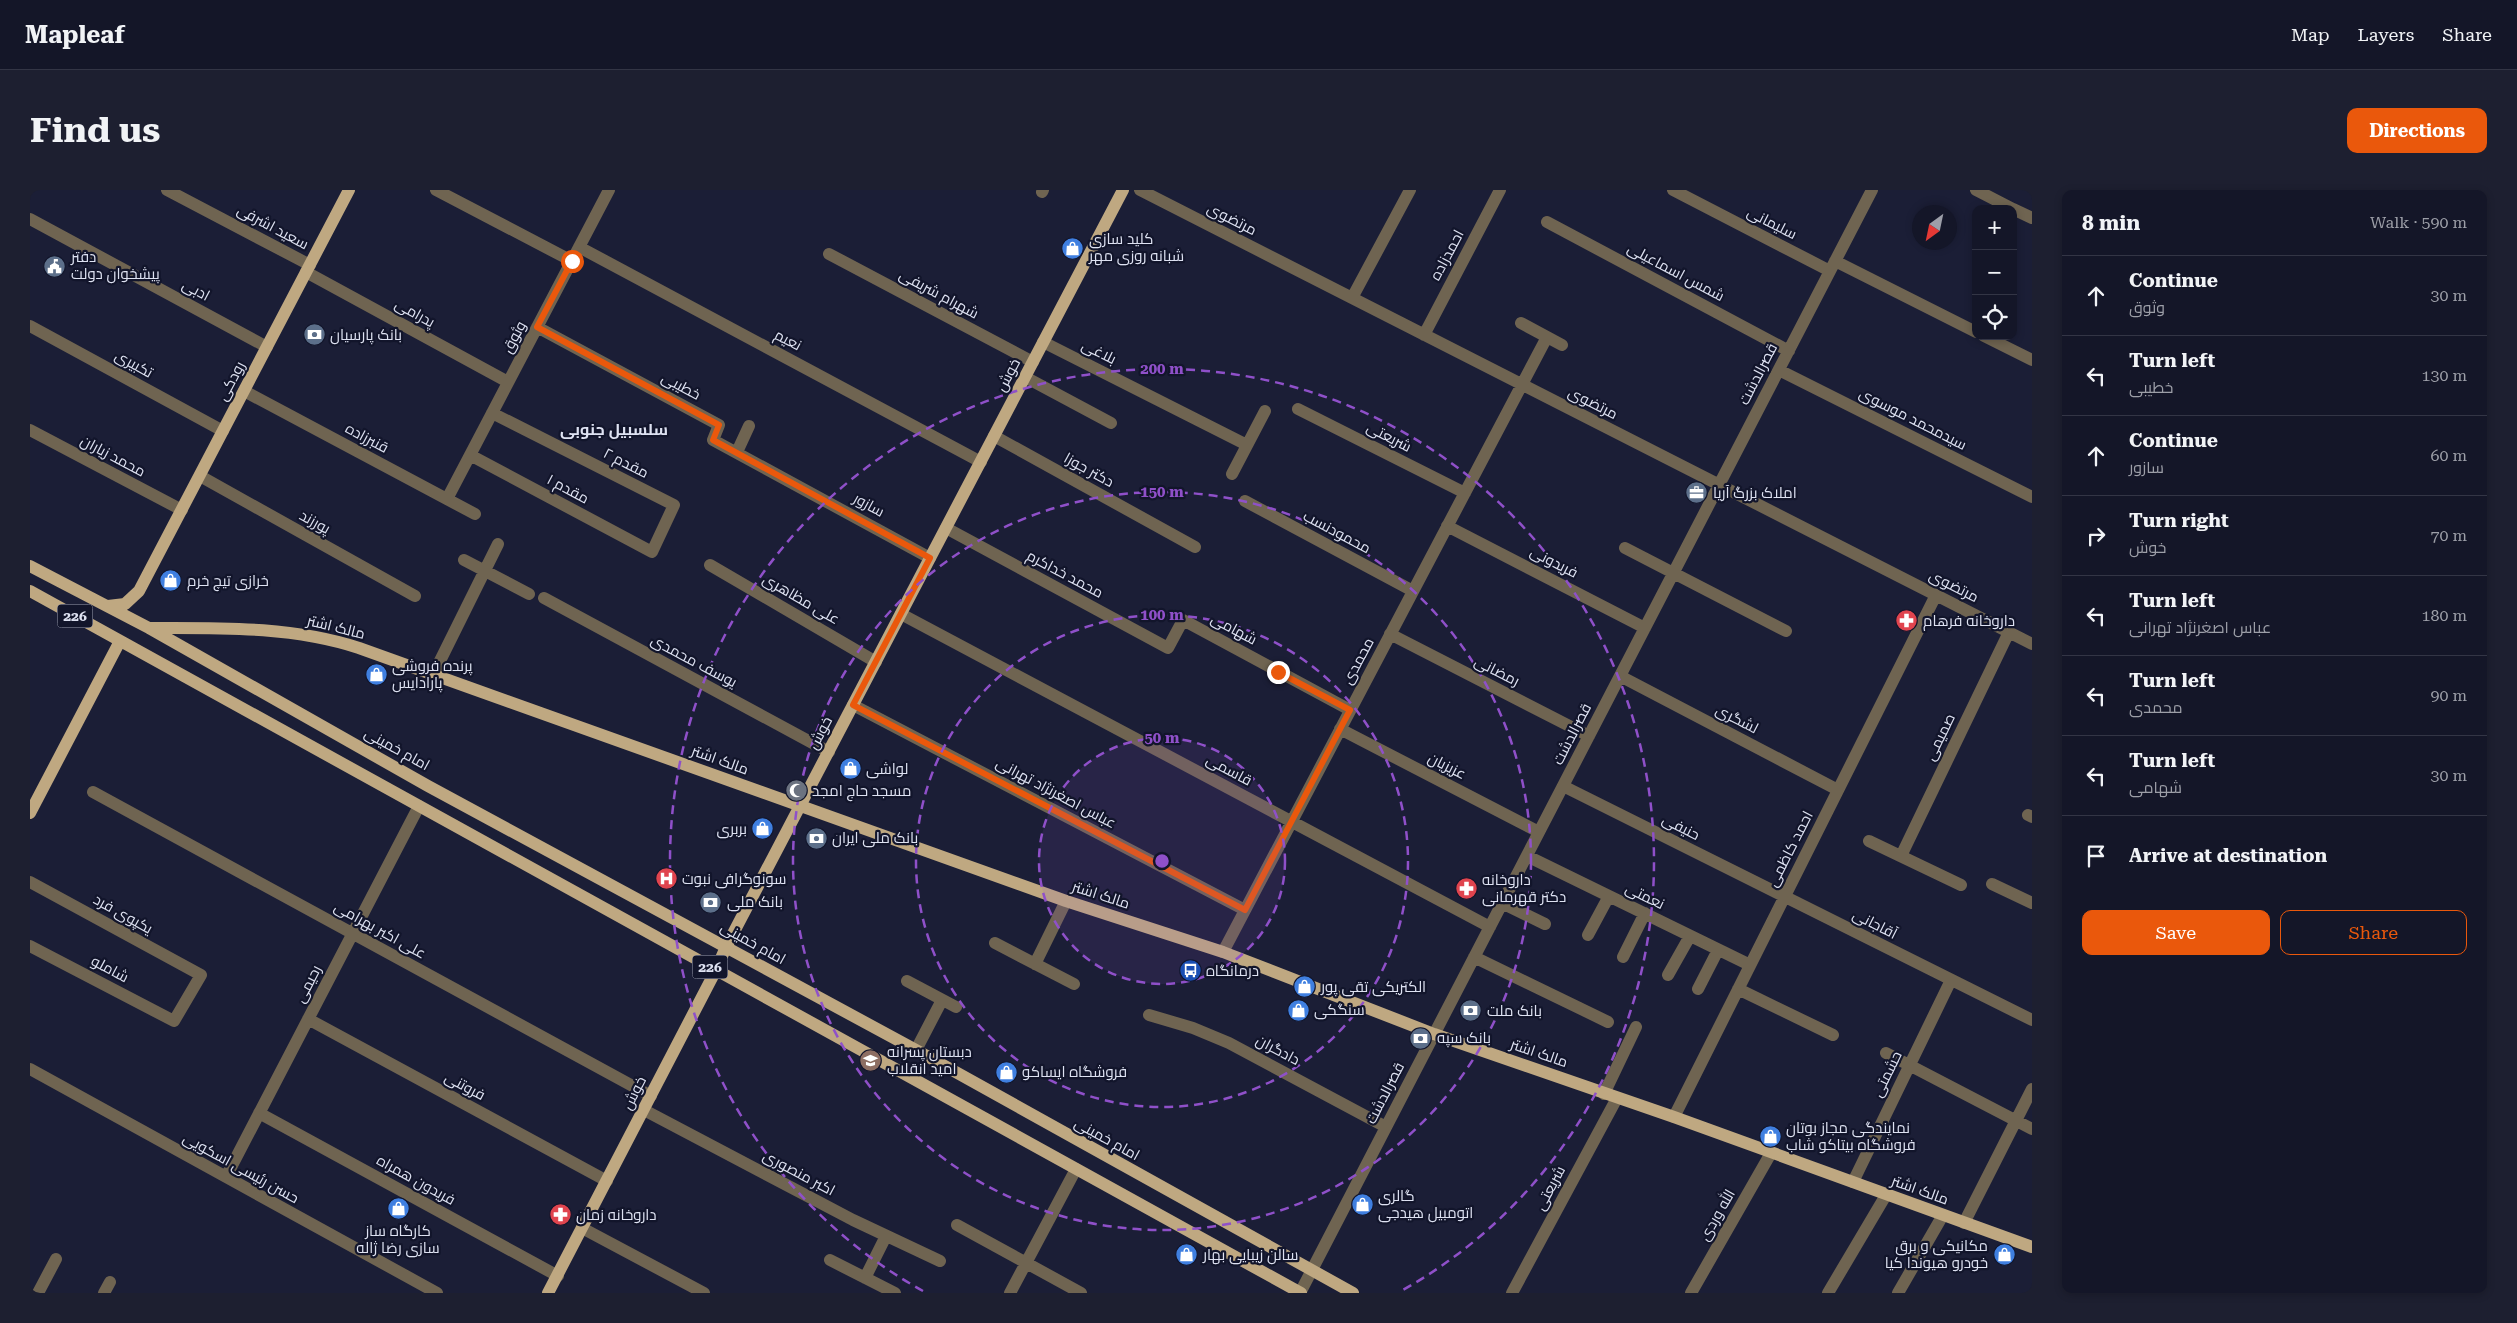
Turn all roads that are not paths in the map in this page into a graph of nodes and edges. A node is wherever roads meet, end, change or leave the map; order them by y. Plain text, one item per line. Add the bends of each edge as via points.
1 (167, 190) edge
2 (349, 190) edge
3 (436, 190) edge
4 (609, 190) edge
5 (1123, 190) edge
6 (1140, 190) edge
7 (1410, 190) edge
8 (1500, 190) edge
9 (1673, 190) edge
10 (1871, 190) edge
11 (1976, 190) edge
12 (2005, 205) edge
13 (2017, 211) edge
14 (2032, 218) edge
15 (30, 219) edge
16 (1547, 222) dead end
17 (579, 247) junction
18 (829, 254) dead end
19 (572, 261) junction
20 (1832, 266) junction
21 (308, 269) junction
22 (1352, 298) junction
23 (1521, 323) dead end
24 (30, 326) edge
25 (537, 327) junction
26 (1972, 330) edge
27 (1424, 334) junction
28 (1547, 337) junction
29 (1992, 340) edge
30 (1043, 342) junction
31 (1562, 345) dead end
32 (267, 347) junction
33 (1789, 351) junction
34 (2032, 360) edge
35 (1033, 362) junction
36 (1778, 370) junction
37 (1025, 377) junction
38 (508, 382) junction
39 (1522, 385) junction
40 (244, 391) junction
41 (1298, 409) dead end
42 (1265, 411) dead end
43 (492, 413) junction
44 (1111, 423) dead end
45 (749, 426) dead end
46 (30, 430) edge
47 (223, 431) junction
48 (994, 436) junction
49 (1247, 445) junction
50 (737, 452) junction
51 (470, 455) junction
52 (981, 462) junction
53 (1232, 474) dead end
54 (200, 476) junction
55 (791, 480) joint
56 (1719, 485) junction
57 (1464, 493) junction
58 (2032, 497) edge
59 (447, 499) junction
60 (1245, 501) dead end
61 (182, 510) junction
62 (475, 514) dead end
63 (1448, 526) junction
64 (946, 528) junction
65 (498, 544) dead end
66 (1195, 547) dead end
67 (1625, 548) dead end
68 (652, 552) joint
69 (930, 558) junction
70 (464, 560) dead end
71 (710, 565) dead end
72 (30, 566) edge
73 (485, 571) junction
74 (1674, 572) junction
75 (30, 591) edge
76 (1413, 591) junction
77 (529, 594) dead end
78 (1936, 595) junction
79 (415, 596) dead end
80 (544, 598) dead end
81 (106, 606) junction
82 (901, 614) junction
83 (149, 628) junction
84 (1645, 628) junction
85 (1786, 631) dead end
86 (2009, 632) junction
87 (1390, 634) junction
88 (120, 641) junction
89 (2032, 644) edge
90 (1168, 648) joint
91 (876, 662) junction
92 (433, 675) junction
93 (1620, 676) junction
94 (853, 705) junction
95 (1350, 710) junction
96 (1340, 729) junction
97 (1589, 736) junction
98 (828, 752) junction
99 (1563, 786) junction
100 (1838, 790) junction
101 (93, 792) dead end
102 (419, 806) junction
103 (800, 806) junction
104 (470, 807) junction
105 (30, 813) edge
106 (1292, 822) junction
107 (461, 828) junction
108 (1539, 832) junction
109 (1869, 841) dead end
110 (1526, 856) junction
111 (1901, 856) junction
112 (30, 882) edge
113 (1992, 884) dead end
114 (1961, 885) dead end
115 (1609, 896) junction
116 (1785, 897) junction
117 (1066, 901) junction
118 (1502, 903) junction
119 (2032, 903) edge
120 (1245, 910) junction
121 (1645, 913) junction
122 (1545, 924) dead end
123 (1490, 927) junction
124 (352, 933) junction
125 (1588, 935) dead end
126 (1690, 936) junction
127 (995, 943) dead end
128 (30, 946) edge
129 (726, 947) junction
130 (1718, 950) junction
131 (1223, 952) junction
132 (1474, 956) junction
133 (1623, 957) dead end
134 (1034, 964) junction
135 (1750, 965) junction
136 (716, 970) junction
137 (1668, 975) dead end
138 (1951, 980) junction
139 (906, 981) dead end
140 (1074, 984) dead end
141 (1698, 989) dead end
142 (1738, 989) junction
143 (942, 1000) junction
144 (956, 1007) dead end
145 (1149, 1015) dead end
146 (308, 1019) junction
147 (2032, 1020) edge
148 (174, 1021) joint
149 (1608, 1022) dead end
150 (1636, 1027) dead end
151 (1434, 1034) junction
152 (1833, 1035) dead end
153 (916, 1050) junction
154 (1886, 1053) dead end
155 (1910, 1066) junction
156 (30, 1069) edge
157 (2032, 1089) edge
158 (1604, 1094) junction
159 (651, 1096) junction
160 (1617, 1098) junction
161 (644, 1110) junction
162 (259, 1113) junction
163 (1674, 1117) junction
164 (2016, 1121) junction
165 (1386, 1127) junction
166 (2032, 1129) edge
167 (1771, 1153) junction
168 (1076, 1169) junction
169 (226, 1177) junction
170 (607, 1181) junction
171 (1853, 1182) junction
172 (1886, 1194) junction
173 (1943, 1216) junction
174 (1964, 1223) junction
175 (957, 1225) dead end
176 (582, 1228) junction
177 (886, 1236) junction
178 (2032, 1247) edge
179 (56, 1259) dead end
180 (830, 1260) dead end
181 (940, 1261) dead end
182 (1026, 1262) junction
183 (1312, 1270) junction
184 (558, 1276) junction
185 (865, 1278) junction
186 (38, 1293) edge
187 (437, 1293) edge
188 (548, 1293) edge
189 (704, 1293) edge
190 (895, 1293) edge
191 (1010, 1293) edge
192 (1081, 1293) edge
193 (1300, 1293) edge
194 (1354, 1293) edge
195 (1512, 1293) edge
196 (1691, 1293) edge
197 (1828, 1293) edge
198 (1898, 1293) edge

1 - 21 street, سعید اشرفی
2 - 21 main road, رودکی
3 - 19 street
4 - 17 street, وثوق
5 - 30 main road, خوش
6 - 22 street, مرتضوی
7 - 22 street
8 - 27 street, احمدزاده
9 - 20 street, سلیمانی
10 - 20 street, قصرالدشت
11 - 12 street
13 - 14 street
15 - 32 street, ادبی
16 - 33 street, شمس اسماعیلی
17 - 19 street, وثوق
17 - 52 street, نعیم
18 - 35 street, شهرام شریفی
19 - 25 street, وثوق
20 - 26 street, سلیمانی
20 - 33 street, قصرالدشت
21 - 32 main road, رودکی
21 - 38 street, پدرامی
22 - 27 street, مرتضوی
23 - 28 street
24 - 47 street, تکبیری
25 - 38 street, وثوق
25 - 50 street, خطیبی via 719,425 713,440
27 - 39 street, مرتضوی
28 - 31 street
28 - 39 street, محمدی
29 - 34 street
30 - 35 main road, خوش
30 - 49 street, بلاغی
32 - 40 main road, رودکی
33 - 36 street, قصرالدشت
35 - 37 main road, خوش
36 - 56 street, قصرالدشت
36 - 58 street, سیدمحمد موسوی
37 - 44 street
37 - 48 main road, خوش
38 - 43 street, وثوق
39 - 56 street, مرتضوی
39 - 57 street, محمدی
40 - 47 main road, رودکی
40 - 59 street, قنبرزاده
41 - 57 street, شریعتی
42 - 49 street
43 - 51 street, وثوق
43 - 68 street, مقدم ۲ via 674,505
45 - 50 street
46 - 61 street, محمد زیاران
47 - 54 main road, رودکی
48 - 52 main road, خوش
48 - 66 street, دکتر جوزا
49 - 53 street
50 - 55 street, خطیبی
51 - 59 street, وثوق
51 - 68 street, مقدم ۱
52 - 64 main road, خوش
54 - 61 main road, رودکی
54 - 79 street, پورزند
55 - 69 street, سازور
56 - 74 street, قصرالدشت
56 - 78 street, مرتضوی
57 - 63 street, محمدی
59 - 62 street, قنبرزاده
60 - 76 street, محمودنسب
61 - 81 main road, رودکی via 141,588 128,602
63 - 76 street, محمدی
63 - 84 street, فریدونی
64 - 69 main road, خوش
64 - 90 street, محمد خداکرم
65 - 73 street
67 - 74 street
69 - 82 main road, خوش
70 - 73 street
71 - 91 street, علی مظاهری
72 - 81 main road, امام خمینی / 226
73 - 77 street
73 - 92 street
74 - 84 street, قصرالدشت
74 - 85 street
75 - 88 main road, 226
76 - 87 street, محمدی
78 - 86 street, مرتضوی
78 - 100 street, احمد کاظمی
80 - 98 street, یوسف محمدی
81 - 83 main road, امام خمینی / 226
82 - 91 main road, خوش
82 - 106 street, قاسمی
83 - 92 main road, مالک اشتر via 268,630 305,634 350,645
83 - 104 main road, امام خمینی / 226
84 - 93 street, قصرالدشت
86 - 89 street, مرتضوی
86 - 111 street, صمیمی
87 - 95 street, محمدی
87 - 97 street, رمضانی
88 - 102 main road, 226
88 - 105 main road
90 - 95 street, شهامی via 1183,620
91 - 94 main road, خوش
92 - 103 main road, مالک اشتر
93 - 97 street, قصرالدشت
93 - 100 street, لشگری
94 - 98 main road, خوش
94 - 120 street, عباس اصغرنژاد تهرانی
95 - 96 street, محمدی
96 - 106 street, محمدی
96 - 108 street, عزیزیان
97 - 99 street, قصرالدشت
98 - 103 main road, خوش
99 - 108 street, قصرالدشت
99 - 116 street, حنیفی
100 - 116 street, احمد کاظمی
101 - 124 street, علی اکبر بهرامی
102 - 107 main road, 226
102 - 124 street, رحیمی
103 - 117 main road, مالک اشتر
103 - 129 main road, خوش
104 - 107 main road
104 - 129 main road, امام خمینی / 226
106 - 120 street, محمدی
106 - 123 street, قاسمی
107 - 136 main road, 226
108 - 110 street, قصرالدشت
109 - 111 street
110 - 115 street, نعمتی
110 - 118 street, قصرالدشت
111 - 114 street
112 - 148 street, یکپوی فرد via 201,975
113 - 119 street
115 - 121 street, نعمتی
115 - 125 street
116 - 135 street, احمد کاظمی
116 - 138 street, آقاجانی
117 - 131 main road, مالک اشتر
117 - 134 street
118 - 122 street
118 - 123 street, قصرالدشت
120 - 131 street, محمدی
121 - 126 street, نعمتی
121 - 133 street
123 - 132 street, قصرالدشت
124 - 146 street, رحیمی
124 - 159 street, علی اکبر بهرامی
126 - 130 street, نعمتی
126 - 137 street
127 - 134 street
128 - 148 street, شاملو
129 - 136 main road, خوش
129 - 153 main road, امام خمینی / 226
130 - 135 street, نعمتی
130 - 141 street
131 - 151 main road, مالک اشتر
132 - 149 street
132 - 151 street, قصرالدشت
134 - 140 street
135 - 142 street, احمد کاظمی
136 - 159 main road, خوش
136 - 168 main road, 226
138 - 147 street, آقاجانی
138 - 155 street, حشمتی
139 - 143 street
142 - 152 street
142 - 163 street, احمد کاظمی
143 - 144 street
143 - 153 street
145 - 165 street, دادگران via 1229,1043
146 - 162 street, رحیمی
146 - 170 street, فروتنی
150 - 158 street
151 - 158 main road, مالک اشتر
151 - 165 street, قصرالدشت
153 - 183 main road, امام خمینی / 226
154 - 155 street
155 - 164 street
155 - 171 street, حشمتی
156 - 169 street, حسن رئیسی اسکویی
157 - 164 street
158 - 160 main road, مالک اشتر
159 - 161 main road, خوش
160 - 163 main road, مالک اشتر
160 - 195 street, شریعتی
161 - 170 main road, خوش
161 - 177 street, اکبر منصوری
162 - 169 street, رحیمی
162 - 184 street, فریدون همراه
163 - 167 main road, مالک اشتر
164 - 166 street
164 - 174 street
165 - 183 street, قصرالدشت
167 - 171 main road, مالک اشتر
167 - 196 street, الله وردی
168 - 182 street
168 - 193 main road, 226
169 - 187 street, حسن رئیسی اسکویی
170 - 176 main road, خوش
171 - 172 main road, مالک اشتر
172 - 173 main road, مالک اشتر
172 - 197 street
173 - 174 main road, مالک اشتر
173 - 198 street
174 - 178 main road, مالک اشتر
175 - 182 street
176 - 184 main road, خوش
176 - 189 street
177 - 181 street, اکبر منصوری
177 - 185 street
179 - 186 street
180 - 185 street
182 - 191 street
182 - 192 street
183 - 193 street, قصرالدشت
183 - 194 main road, امام خمینی / 226
184 - 188 main road, خوش
185 - 190 street

